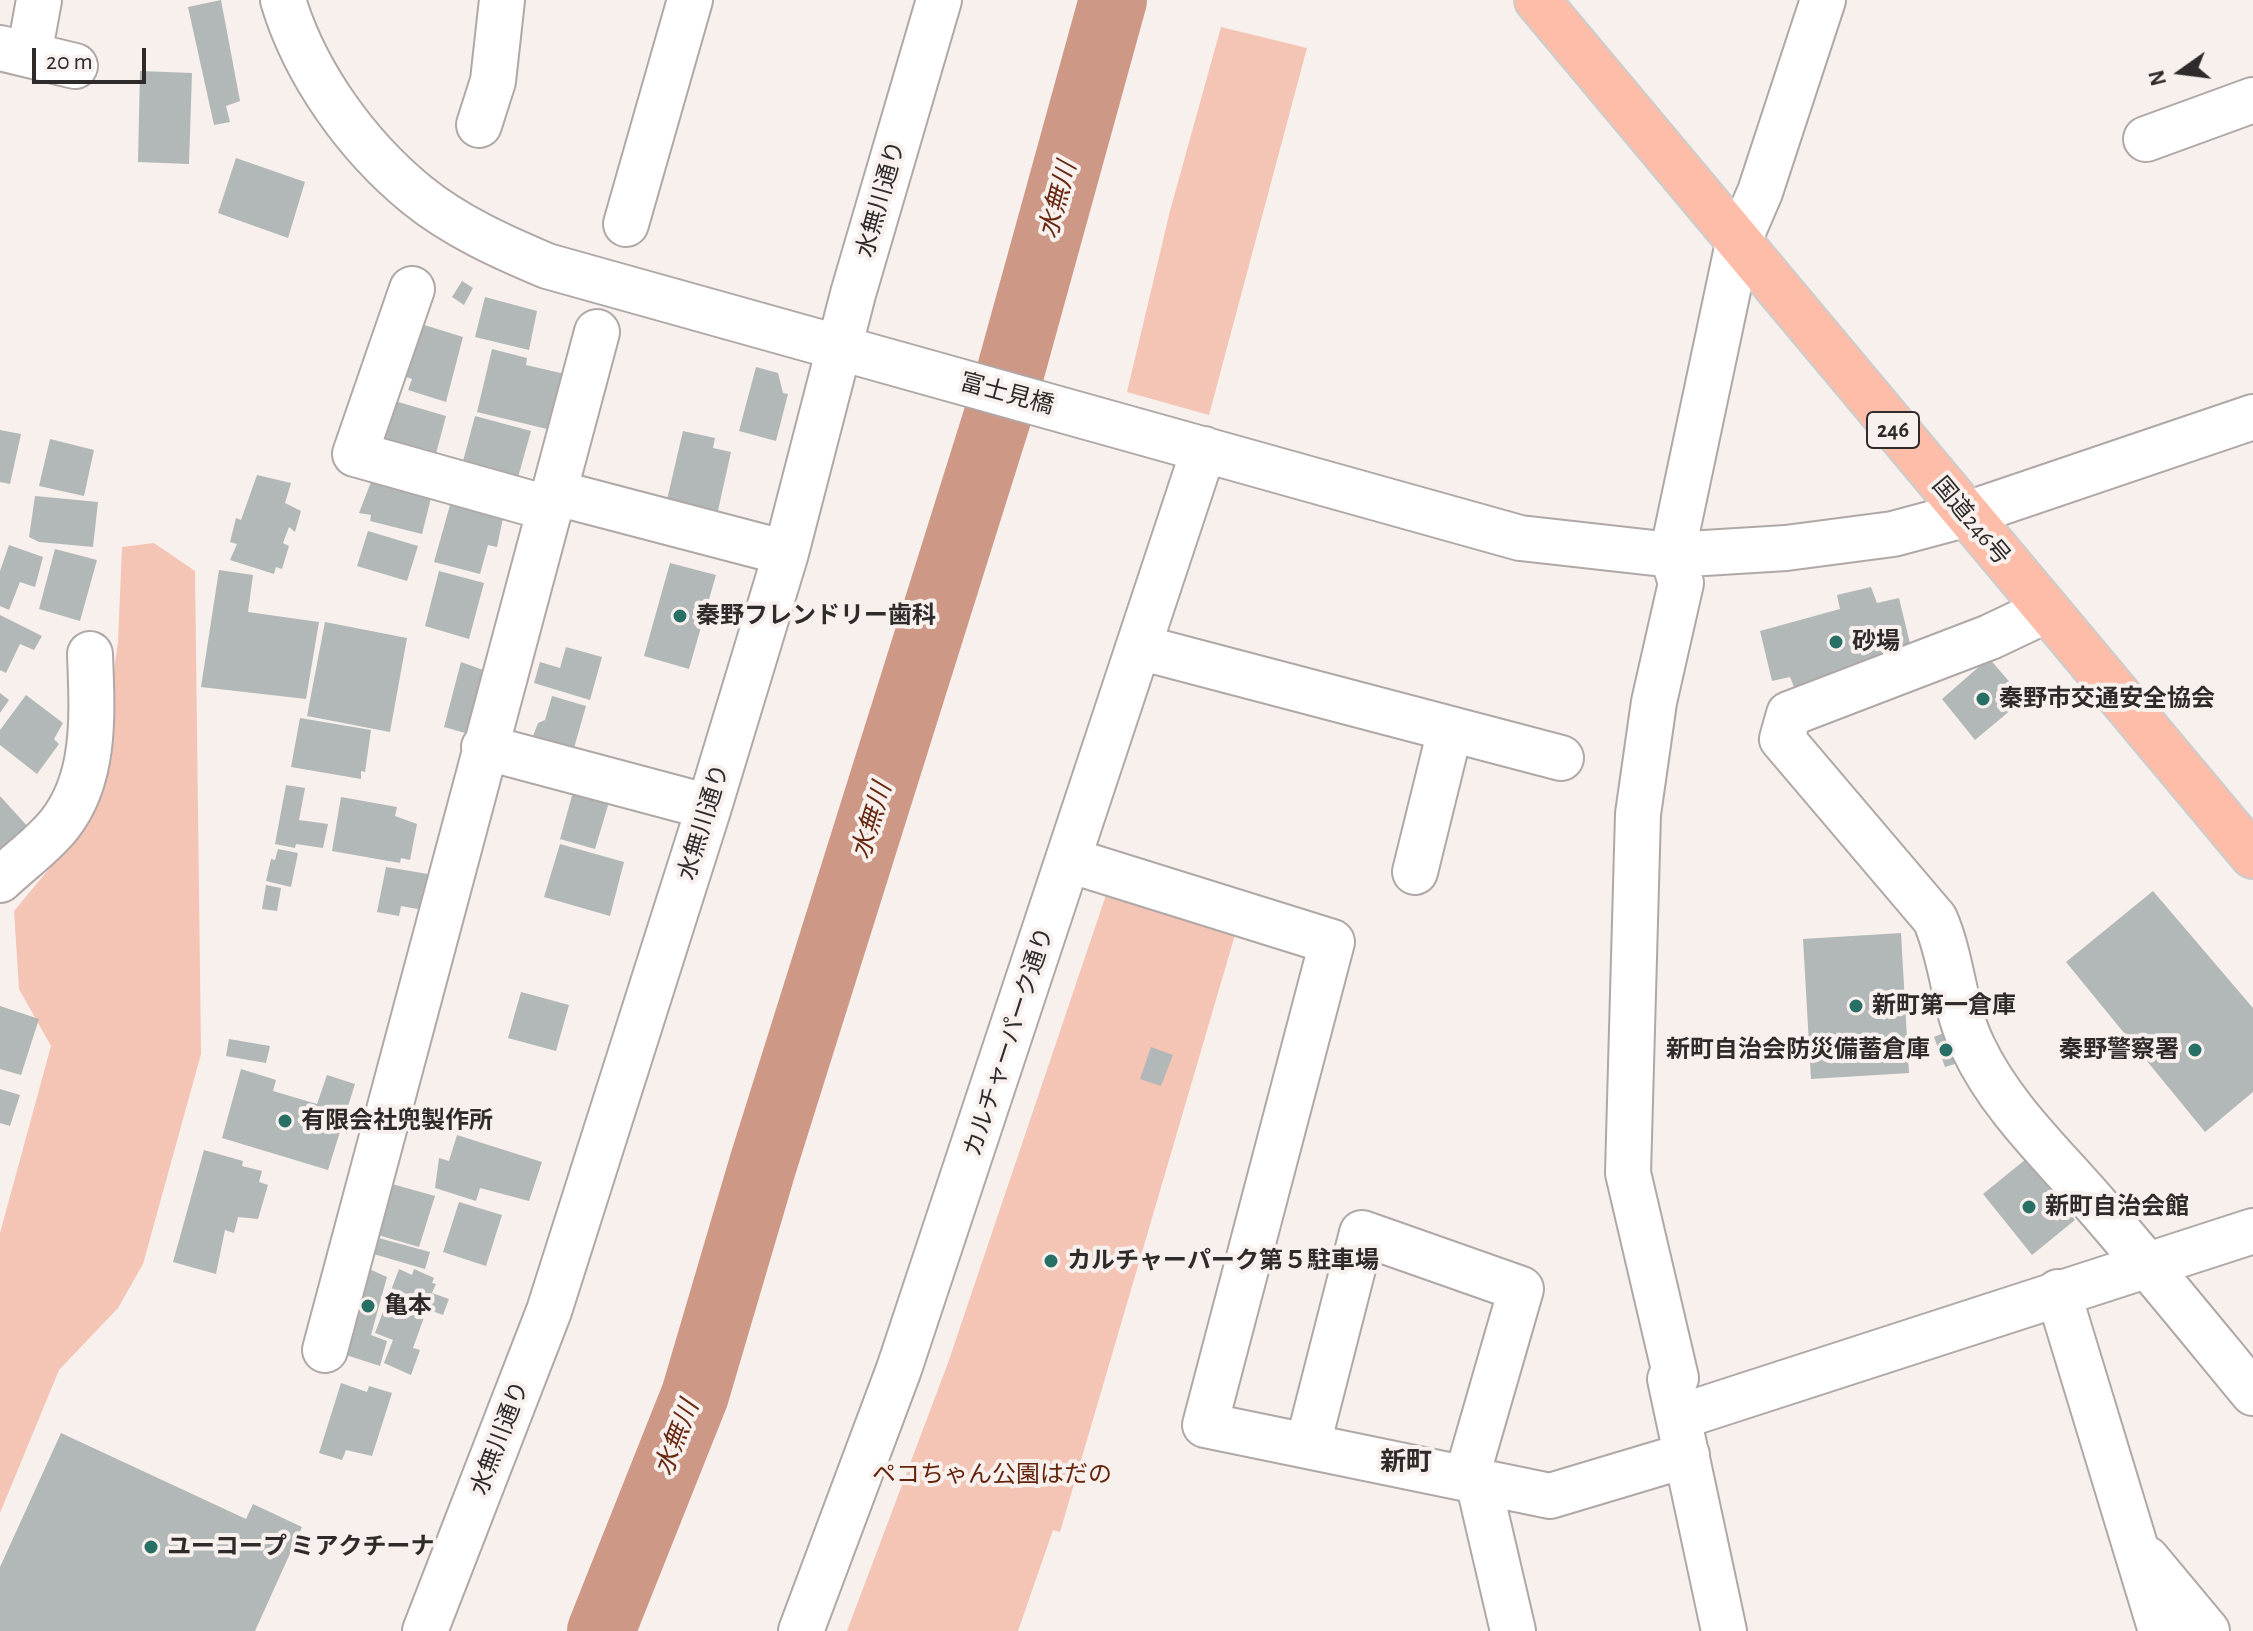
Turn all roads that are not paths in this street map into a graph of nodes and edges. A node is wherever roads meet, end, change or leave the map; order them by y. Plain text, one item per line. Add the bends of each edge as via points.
1 (39, 0) edge
2 (283, 0) edge
3 (502, 0) edge
4 (690, 0) edge
5 (939, 0) edge
6 (1537, 0) edge
7 (1823, 0) edge
8 (14, 52) edge
9 (75, 66) dead end
10 (2253, 100) edge
11 (479, 125) dead end
12 (2146, 139) dead end
13 (626, 224) dead end
14 (1738, 243) junction
15 (412, 289) dead end
16 (597, 332) dead end
17 (858, 353) junction
18 (2253, 417) edge
19 (1204, 449) junction
20 (554, 501) junction
21 (1964, 515) junction
22 (786, 553) junction
23 (1672, 555) junction
24 (2047, 610) junction
25 (1139, 647) junction
26 (90, 654) dead end
27 (1450, 730) junction
28 (484, 747) junction
29 (1561, 758) dead end
30 (709, 807) junction
31 (2253, 856) edge
32 (1069, 860) junction
33 (1415, 872) dead end
34 (0, 880) edge
35 (2253, 1231) edge
36 (2147, 1263) junction
37 (2058, 1292) junction
38 (325, 1350) dead end
39 (2253, 1393) edge
40 (1683, 1436) junction
41 (1308, 1444) junction
42 (1473, 1478) junction
43 (2135, 1544) junction
44 (425, 1631) edge
45 (801, 1631) edge
46 (1513, 1631) edge
47 (1724, 1631) edge
48 (2161, 1631) edge
49 (2207, 1631) edge

1 - 8 street
2 - 17 street, 富士見橋 via 306,57 360,139 418,196 489,241 547,266
3 - 11 street via 493,81
4 - 13 street
5 - 17 street, 水無川通り
6 - 14 highway, 国道246号 / 246
7 - 14 street
8 - 9 street
10 - 12 street
14 - 21 highway, 国道246号 / 246
14 - 23 street
15 - 20 street via 355,454
16 - 20 street
17 - 19 street, 富士見橋
17 - 22 street, 水無川通り
18 - 21 street, 富士見橋
19 - 23 street, 富士見橋 via 1520,538
19 - 25 street, カルチャーパーク通り
20 - 22 street
20 - 28 street
21 - 23 street, 富士見橋 via 1893,534 1821,544
21 - 24 highway, 国道246号 / 246
22 - 30 street, 水無川通り
23 - 40 street via 1681,583 1654,702 1638,814 1628,1173 1676,1378 1670,1379
24 - 31 highway, 国道246号 / 246
24 - 36 street via 1789,714 1782,739 1935,919 1972,1046 2000,1094
25 - 27 street
25 - 32 street, カルチャーパーク通り
26 - 34 street via 93,717 83,785 59,825
27 - 29 street
27 - 33 street
28 - 30 street
28 - 38 street
30 - 44 street, 水無川通り via 549,1311
32 - 41 street via 1332,942 1205,1425
32 - 45 street, カルチャーパーク通り via 899,1369
35 - 36 street
36 - 37 street
36 - 39 street
37 - 40 street
37 - 43 street
40 - 42 street via 1550,1496
40 - 47 street
41 - 42 street
41 - 42 street via 1362,1233 1521,1289
42 - 46 street
43 - 48 street
43 - 49 street

